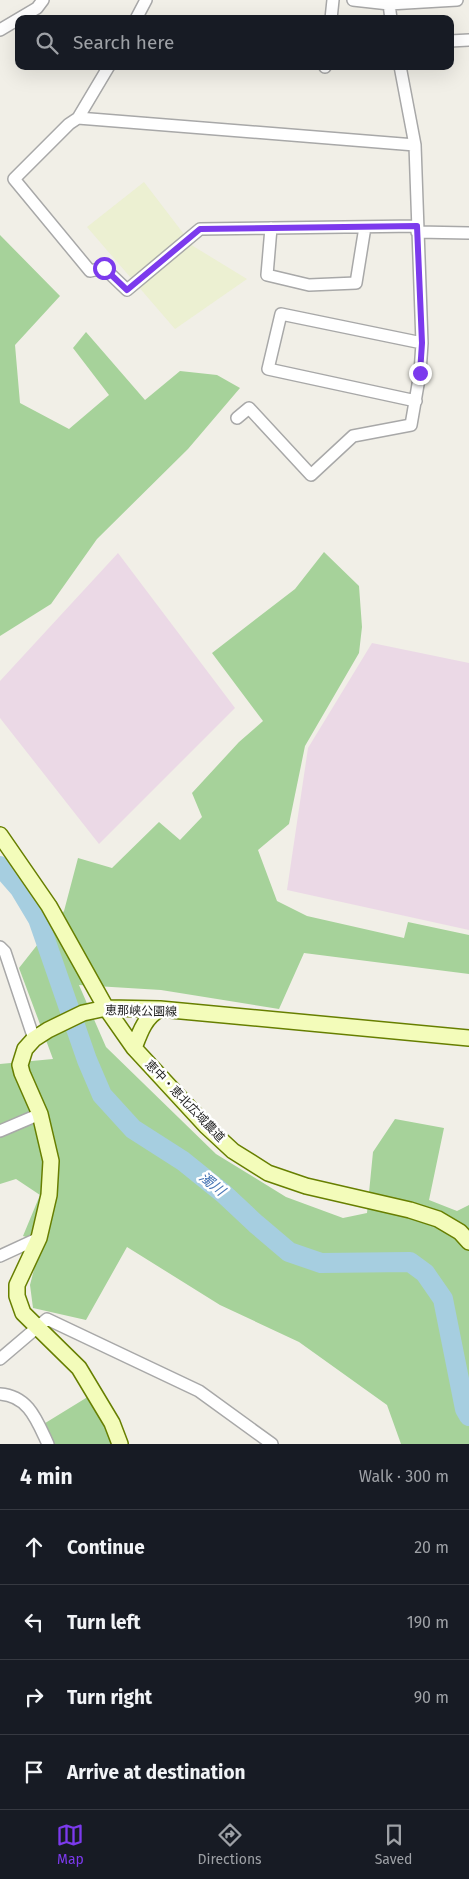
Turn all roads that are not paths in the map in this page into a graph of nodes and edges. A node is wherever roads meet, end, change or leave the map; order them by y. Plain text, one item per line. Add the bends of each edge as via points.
1 (43, 0) edge
2 (146, 0) edge
3 (334, 0) edge
4 (353, 0) edge
5 (457, 0) edge
6 (389, 4) junction
7 (25, 15) edge
8 (138, 15) edge
9 (332, 15) edge
10 (391, 15) edge
11 (15, 21) edge
12 (0, 30) edge
13 (469, 40) edge
14 (454, 41) edge
15 (107, 70) edge
16 (401, 70) edge
17 (78, 118) junction
18 (415, 145) junction
19 (365, 226) junction
20 (270, 228) junction
21 (417, 229) junction
22 (469, 233) edge
23 (422, 343) junction
24 (416, 401) junction
25 (237, 418) dead end
26 (0, 835) edge
27 (0, 947) edge
28 (106, 1008) junction
29 (160, 1009) junction
30 (469, 1038) edge
31 (34, 1039) junction
32 (134, 1048) junction
33 (40, 1114) junction
34 (0, 1131) edge
35 (39, 1238) junction
36 (469, 1242) edge
37 (0, 1256) edge
38 (36, 1327) junction
39 (0, 1359) edge
40 (0, 1394) edge
41 (48, 1444) edge
42 (120, 1444) edge
43 (272, 1444) edge

1 - 7 street
2 - 8 street
3 - 9 street
4 - 6 street
5 - 6 street
6 - 10 street
11 - 12 street
13 - 14 street
15 - 17 street
16 - 18 street
17 - 18 street
17 - 20 street via 14,179 90,271 104,268 127,290 200,229
18 - 21 street
19 - 20 street
19 - 20 street via 356,283 309,285 267,275
19 - 21 street
21 - 22 street
21 - 23 street
23 - 24 street
23 - 24 street via 281,314 268,369
24 - 25 street via 411,425 353,436 311,475 249,408
26 - 28 main road, 恵中・恵北広域農道 via 49,906
27 - 31 street via 5,952
28 - 29 main road, 恵那峡公園線
28 - 31 main road, 恵那峡公園線 via 82,1013
28 - 32 main road, 恵中・恵北広域農道
29 - 30 main road, 恵那峡公園線
29 - 32 main road via 144,1024
31 - 33 main road, 恵那峡公園線 via 25,1049 20,1065
32 - 36 main road, 恵中・恵北広域農道 via 206,1126 233,1151 268,1173 306,1186 438,1219 460,1232
33 - 34 street
33 - 35 main road, 恵那峡公園線 via 51,1161 49,1195
35 - 37 street
35 - 38 main road, 恵那峡公園線 via 18,1285 17,1296 23,1313
38 - 39 street
38 - 42 main road, 恵那峡公園線 via 79,1368 112,1423
38 - 43 street via 46,1319 199,1391
40 - 41 street via 11,1395 23,1402

